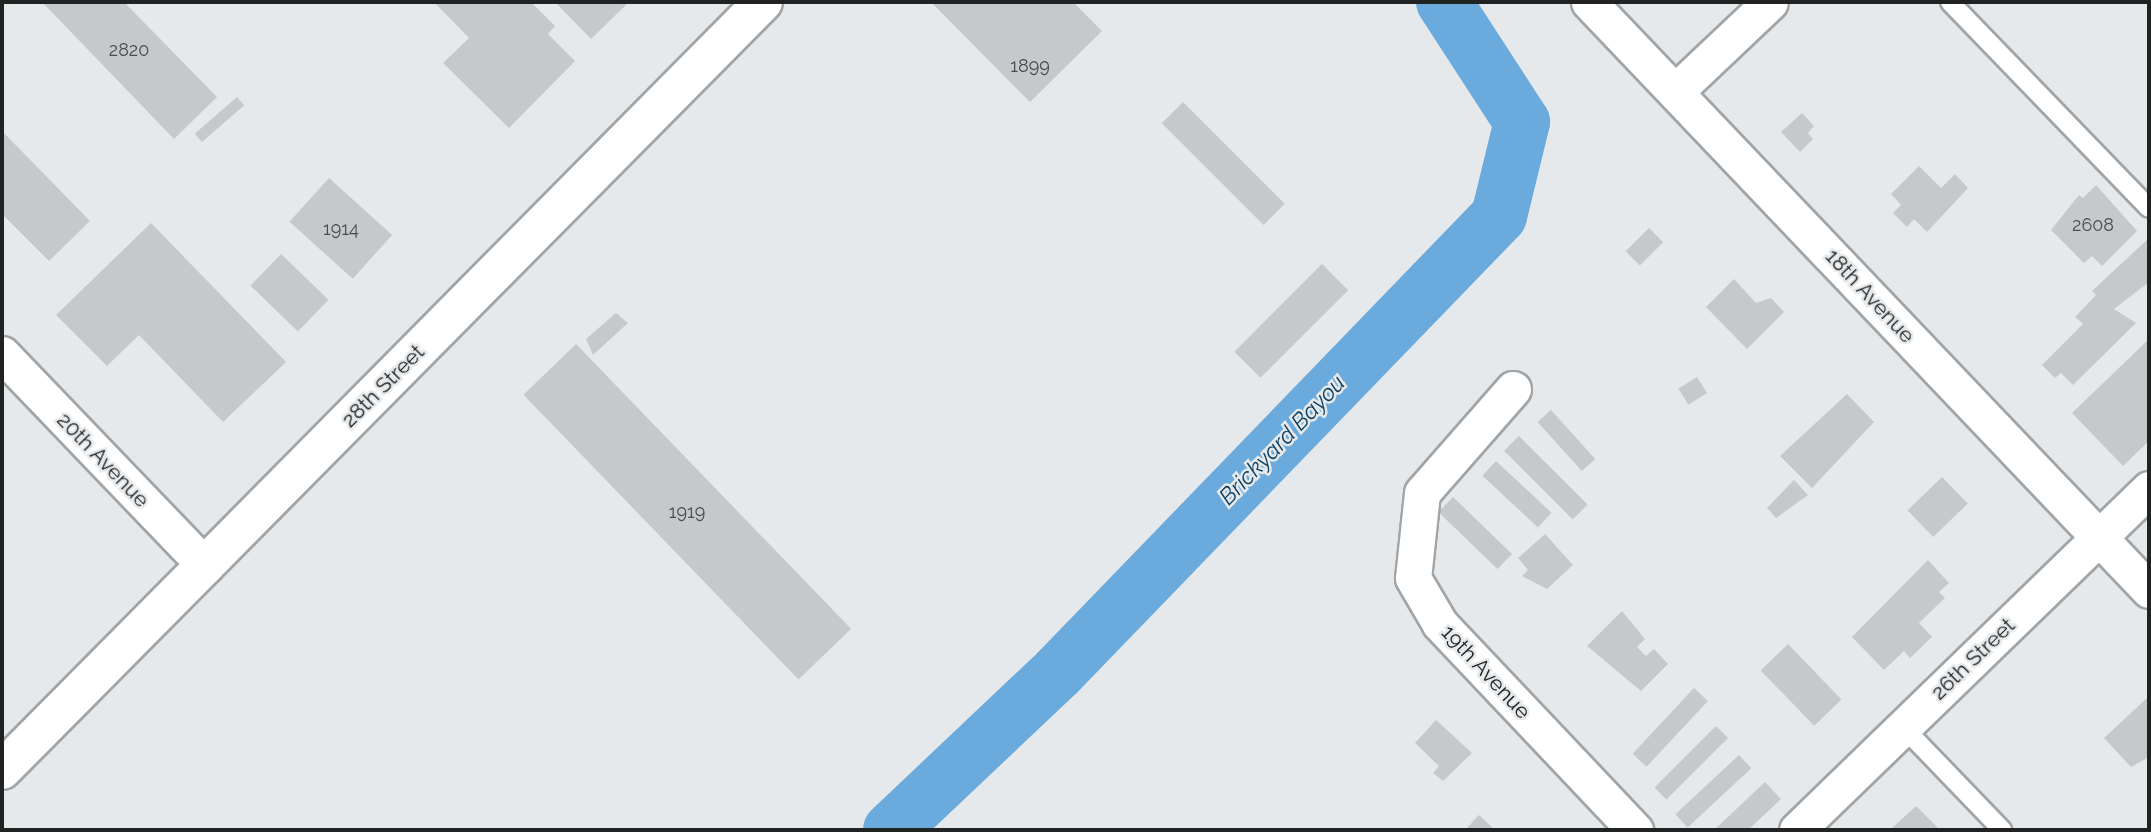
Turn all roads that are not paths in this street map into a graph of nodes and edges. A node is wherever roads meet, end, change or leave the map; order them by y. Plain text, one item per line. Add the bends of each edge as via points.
1 (762, 2) edge
2 (1590, 2) edge
3 (1770, 2) edge
4 (1950, 2) edge
5 (1676, 91) junction
6 (2149, 208) edge
7 (2, 354) edge
8 (1513, 389) dead end
9 (2149, 489) edge
10 (2098, 537) junction
11 (205, 566) junction
12 (2149, 590) edge
13 (1903, 727) junction
14 (2, 770) edge
15 (1635, 830) edge
16 (1797, 830) edge
17 (2001, 830) edge

1 - 11 main road, 28th Street
2 - 5 street, 18th Avenue
3 - 5 street
4 - 6 lane
5 - 10 street, 18th Avenue
7 - 11 street, 20th Avenue
8 - 15 street, 19th Avenue via 1422,492 1413,578 1440,624
9 - 10 street, 26th Street
10 - 12 street, 18th Avenue
10 - 13 street, 26th Street
11 - 14 main road, 28th Street
13 - 16 street, 26th Street
13 - 17 lane

